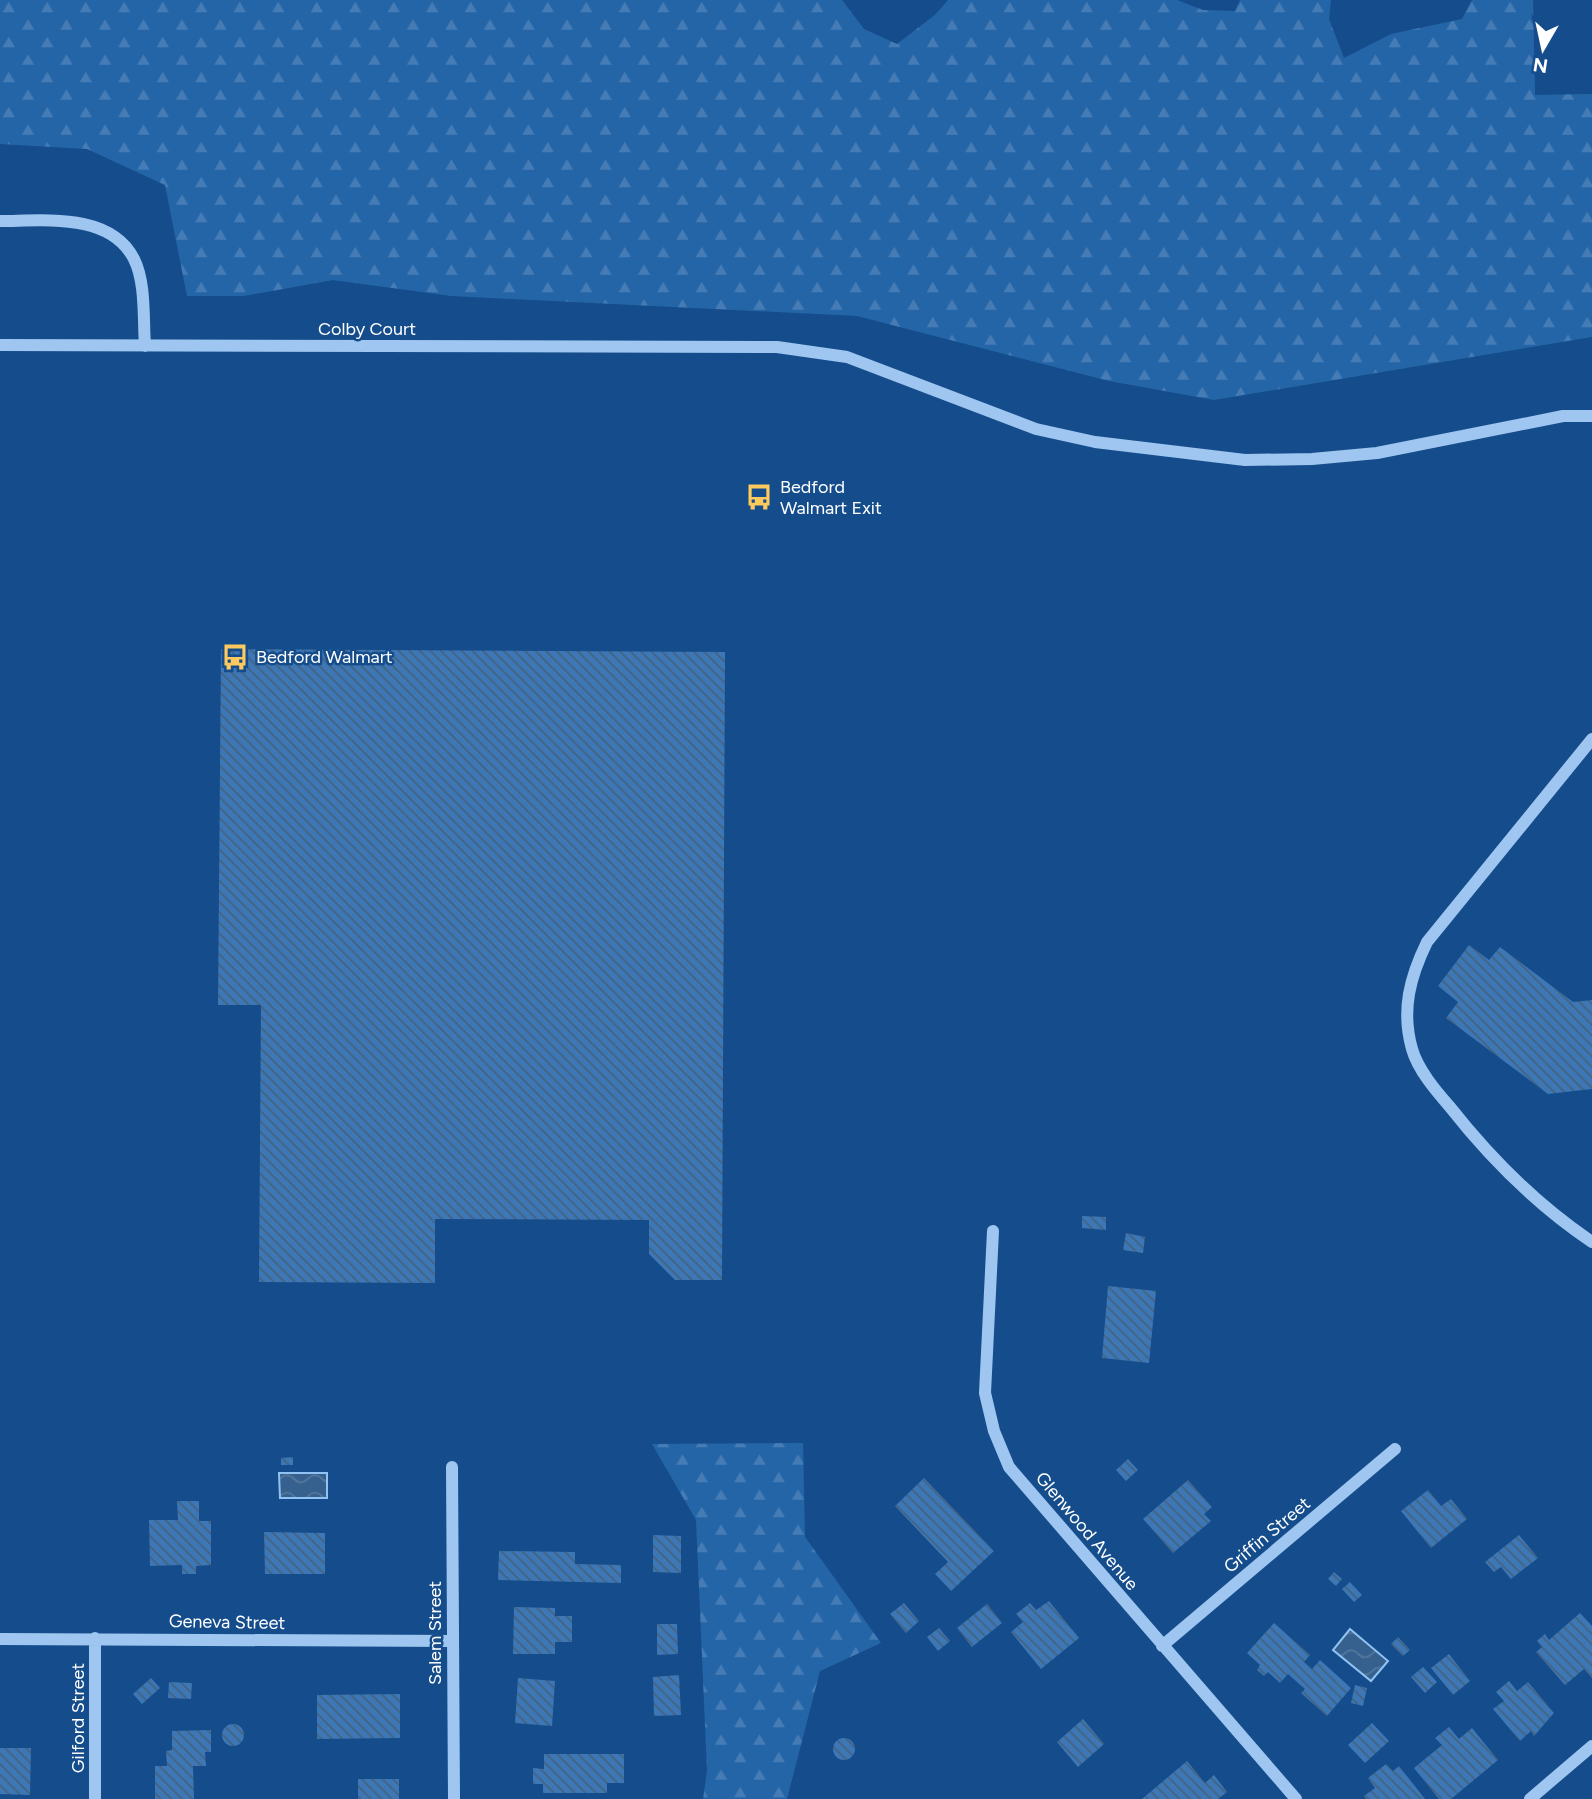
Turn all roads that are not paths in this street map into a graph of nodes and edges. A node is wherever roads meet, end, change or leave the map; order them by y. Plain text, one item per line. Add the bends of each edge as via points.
1 (0, 221) edge
2 (0, 345) edge
3 (145, 346) junction
4 (1592, 416) edge
5 (1592, 739) edge
6 (993, 1231) dead end
7 (1592, 1242) edge
8 (1395, 1450) dead end
9 (452, 1467) dead end
10 (95, 1638) junction
11 (0, 1639) edge
12 (453, 1641) junction
13 (1162, 1646) junction
14 (1592, 1746) edge
15 (95, 1799) edge
16 (454, 1799) edge
17 (1296, 1799) edge
18 (1530, 1799) edge

1 - 3 street via 70,221 97,228 121,244 134,259 139,277
2 - 3 street, Colby Court
3 - 4 street, Colby Court via 777,347 847,357 1023,424 1083,440 1245,460 1377,453 1563,416
5 - 7 street via 1427,942 1410,977 1406,1014 1413,1051 1425,1074 1481,1146 1561,1221
6 - 13 street, Glenwood Avenue via 985,1393 994,1431 1009,1467
8 - 13 street, Griffin Street
9 - 12 street, Salem Street
10 - 11 street, Geneva Street
10 - 12 street, Geneva Street
10 - 15 street, Gilford Street
12 - 16 street, Salem Street
13 - 17 street, Glenwood Avenue
14 - 18 street

